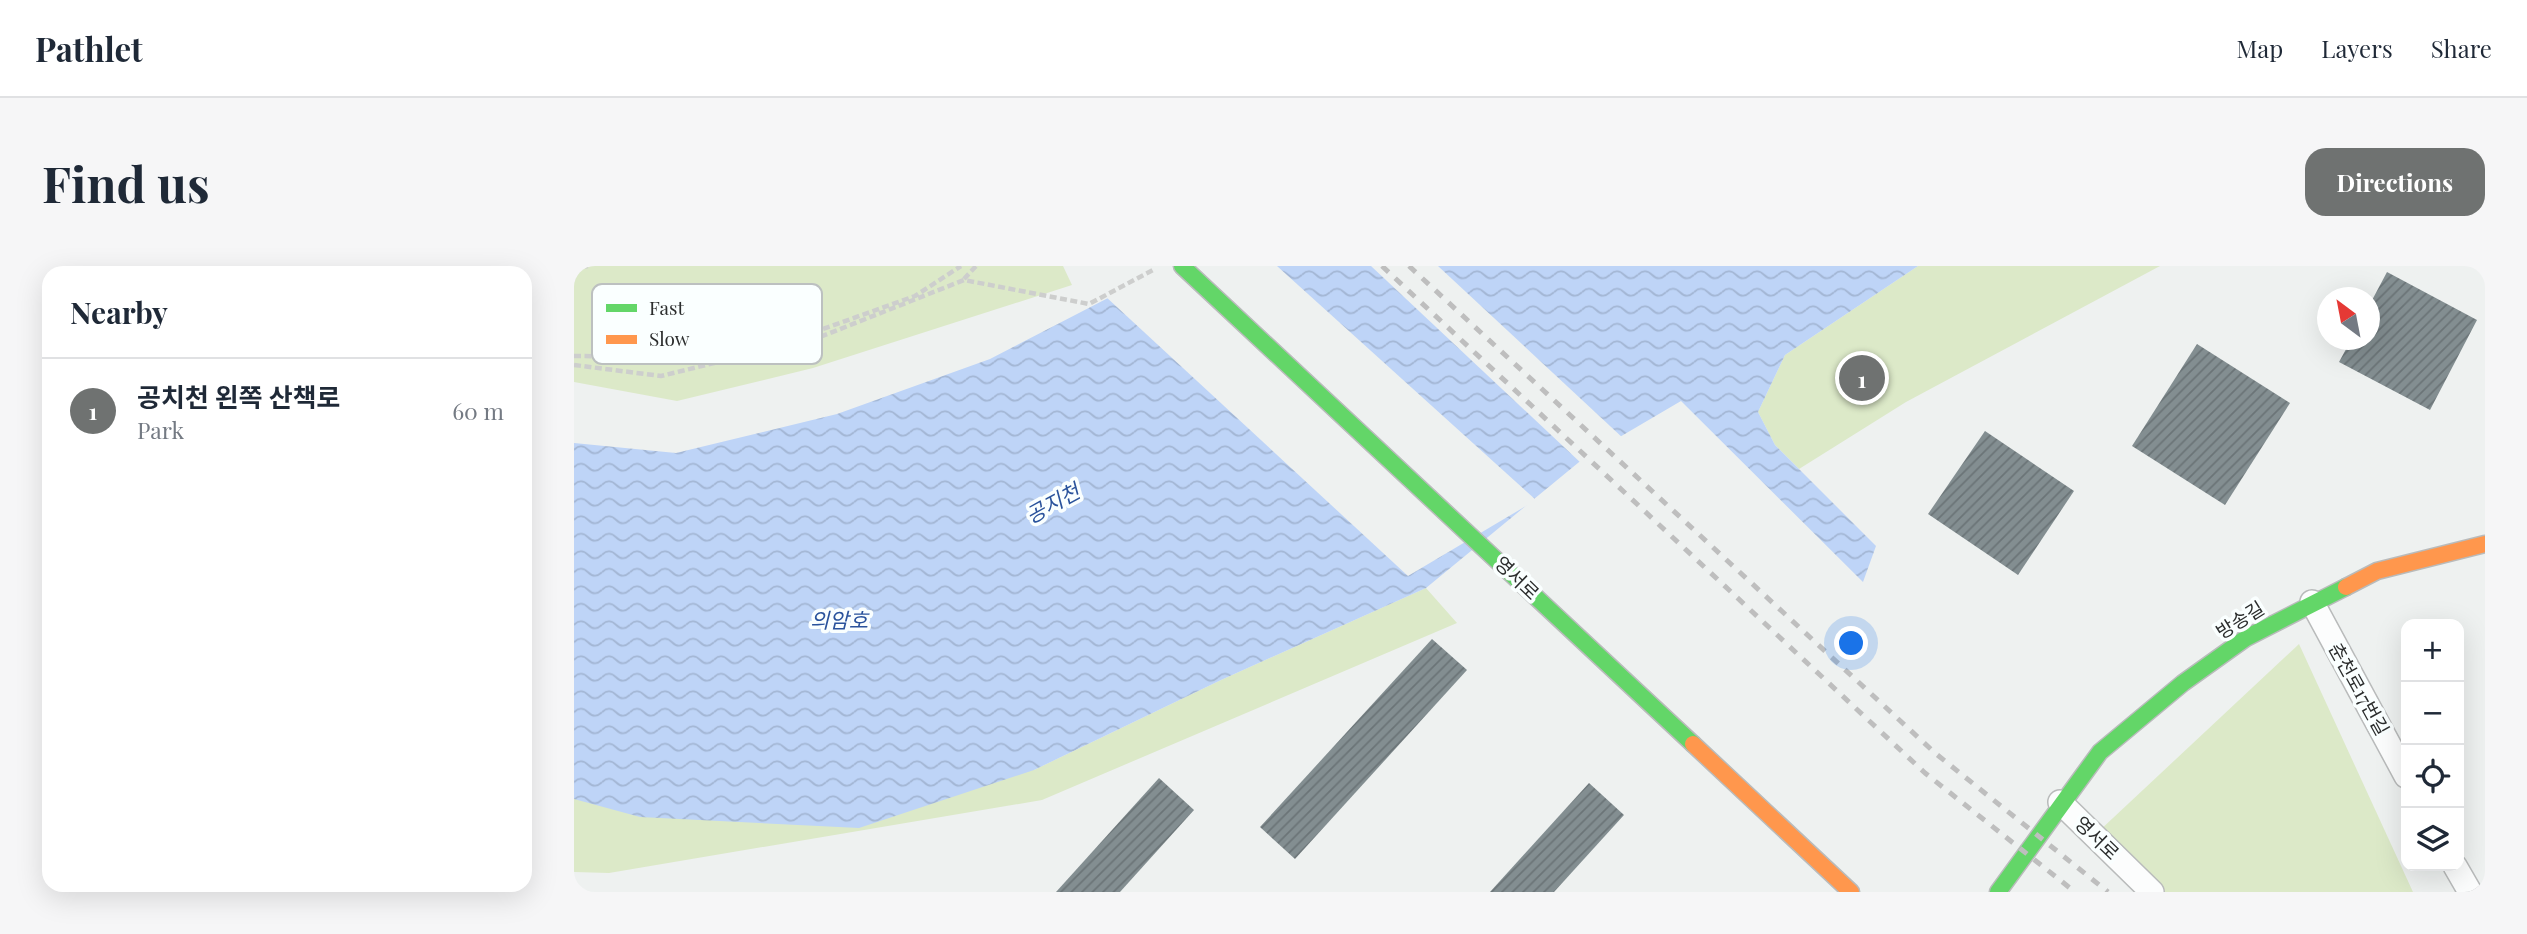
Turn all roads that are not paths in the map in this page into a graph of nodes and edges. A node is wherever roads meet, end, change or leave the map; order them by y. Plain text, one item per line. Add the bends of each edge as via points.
1 (1182, 266) edge
2 (2485, 544) edge
3 (2312, 602) junction
4 (2401, 767) edge
5 (2060, 802) junction
6 (2458, 871) edge
7 (1851, 892) edge
8 (1998, 892) edge
9 (2152, 892) edge
10 (2470, 892) edge

1 - 7 street, 영서로
2 - 3 street, 방송길 via 2377,571
3 - 4 street, 춘천로17번길
3 - 5 street, 방송길 via 2246,638 2183,683 2100,752
5 - 8 street, 영서로
5 - 9 street, 영서로
6 - 10 street

